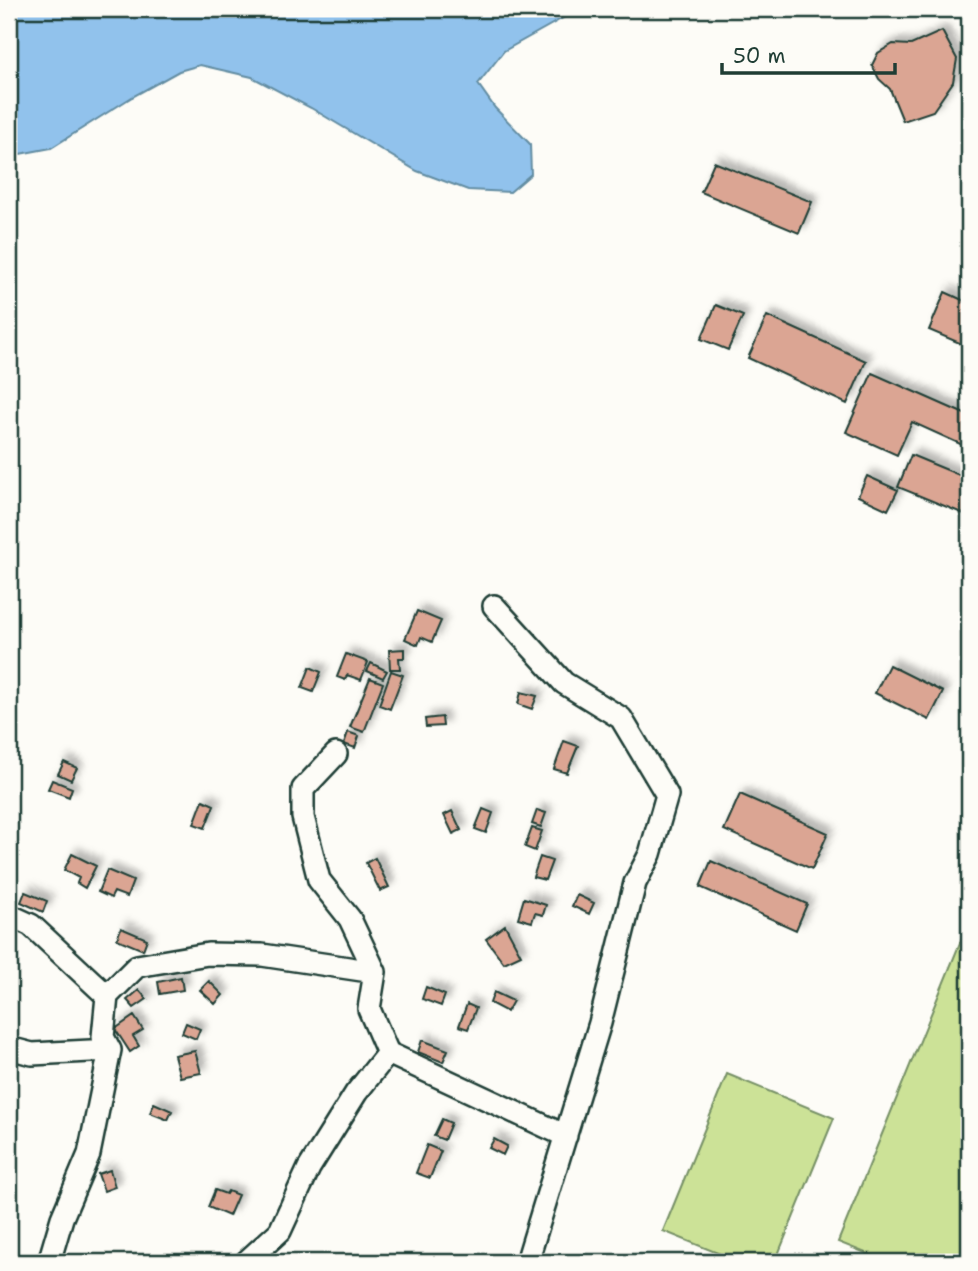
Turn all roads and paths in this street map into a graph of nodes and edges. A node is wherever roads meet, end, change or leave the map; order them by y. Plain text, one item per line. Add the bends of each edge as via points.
1 (494, 606) dead end
2 (336, 754) dead end
3 (9, 915) edge
4 (375, 972) junction
5 (107, 996) junction
6 (9, 1048) edge
7 (110, 1051) junction
8 (388, 1053) junction
9 (566, 1136) junction
10 (49, 1262) edge
11 (246, 1262) edge
12 (527, 1262) edge

1 - 9 street via 564,683 621,718 667,795 650,854 635,883
2 - 4 street via 303,789 303,817 319,880 350,919
3 - 5 street via 32,925
4 - 5 street via 262,955 208,954 136,966
4 - 8 street via 369,1009
5 - 7 street via 103,1037
6 - 7 street via 32,1054
7 - 10 street via 89,1154
8 - 9 street
8 - 11 street via 356,1093 309,1168 280,1231
9 - 12 street

